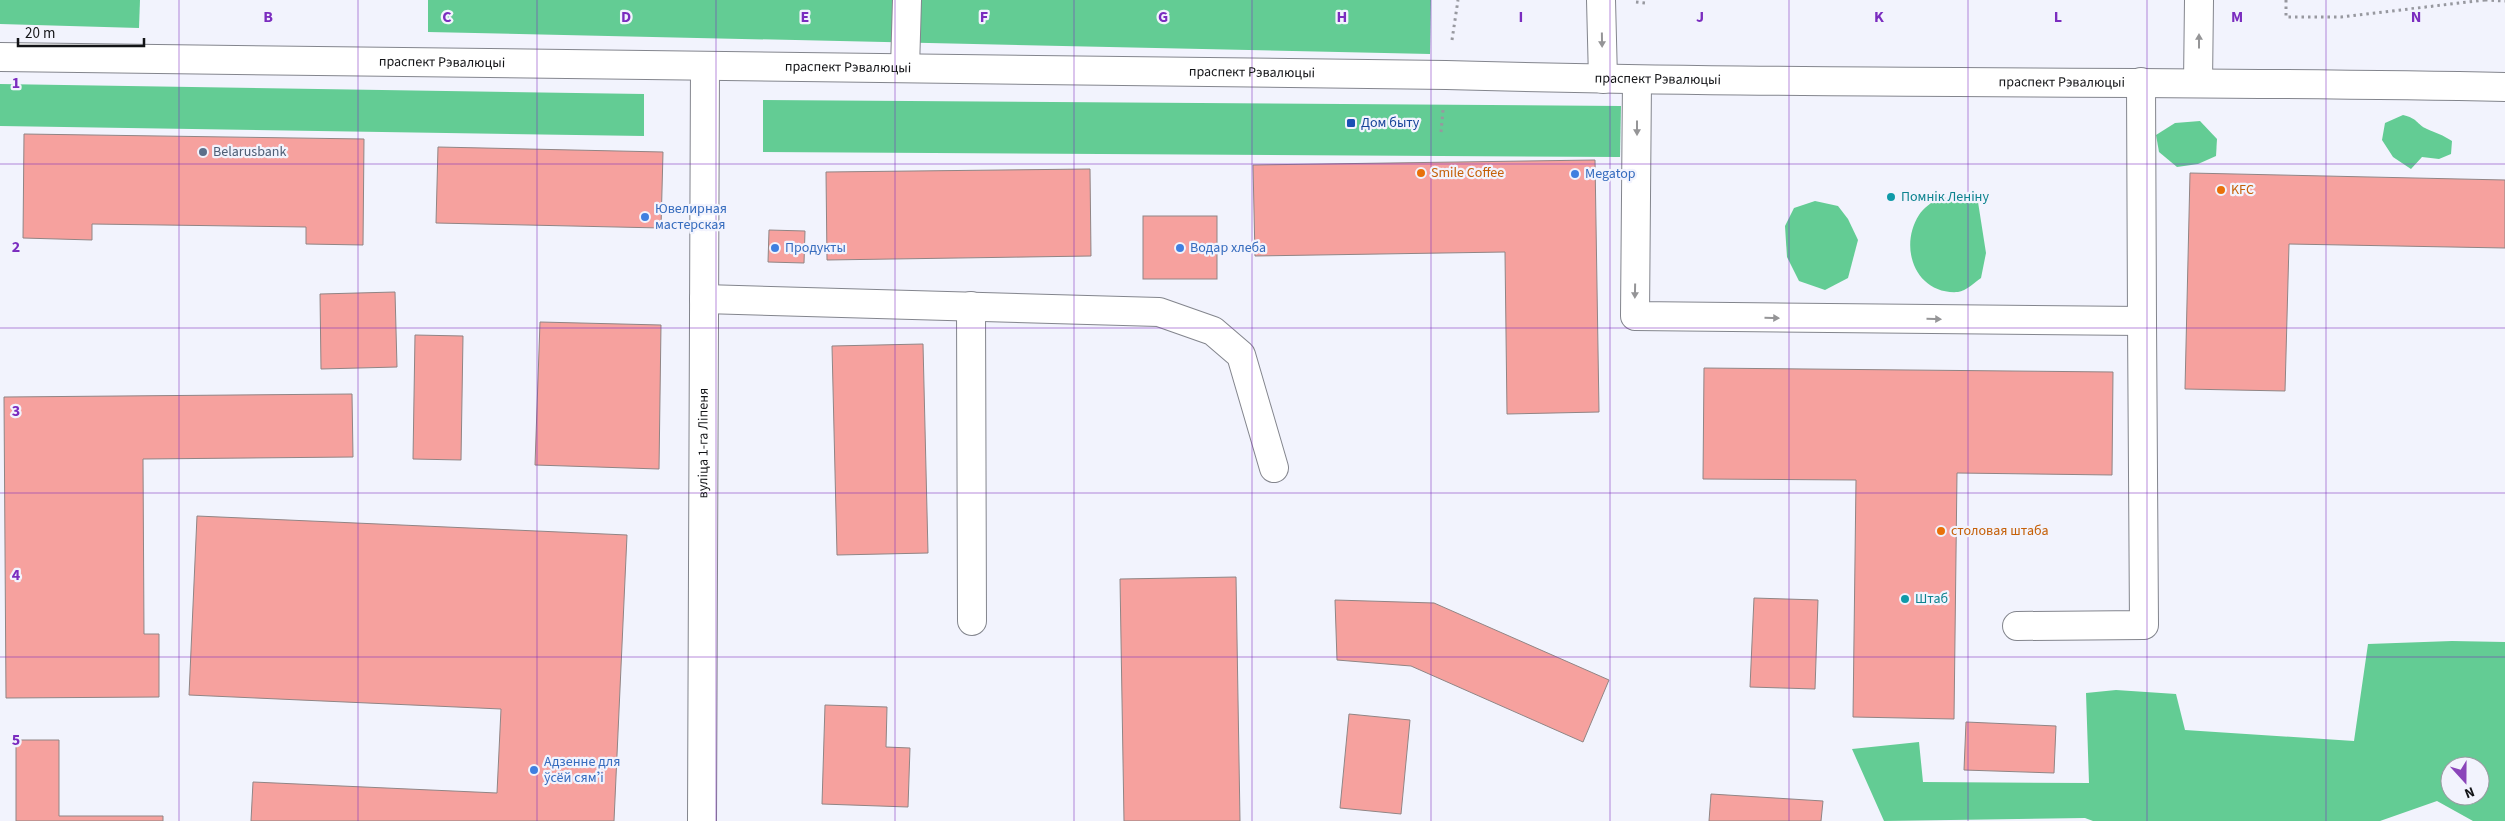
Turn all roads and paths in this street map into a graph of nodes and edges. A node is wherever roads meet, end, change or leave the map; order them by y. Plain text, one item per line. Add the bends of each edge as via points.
1 (906, 0) edge
2 (1458, 0) edge
3 (1602, 0) edge
4 (2199, 0) edge
5 (2286, 0) edge
6 (2485, 0) edge
7 (2505, 1) edge
8 (1450, 48) dead end
9 (0, 57) edge
10 (705, 66) junction
11 (905, 68) junction
12 (1603, 79) junction
13 (1637, 80) junction
14 (2141, 82) junction
15 (2198, 83) junction
16 (2505, 88) edge
17 (704, 299) junction
18 (972, 306) junction
19 (2142, 321) junction
20 (1274, 468) dead end
21 (972, 621) dead end
22 (2018, 626) dead end
23 (702, 821) edge

1 - 11 main road
2 - 8 path
3 -> 12 main road
15 -> 4 main road
5 - 6 path via 2286,17 2332,17
6 - 7 path
9 - 10 main road, праспект Рэвалюцыі
10 - 11 main road, праспект Рэвалюцыі
10 - 17 main road, вуліца 1-га Ліпеня
11 - 12 main road, праспект Рэвалюцыі
12 - 13 main road, праспект Рэвалюцыі
13 - 14 main road, праспект Рэвалюцыі
13 -> 19 main road via 1635,316
14 - 15 main road, праспект Рэвалюцыі
14 - 19 main road
15 - 16 main road, праспект Рэвалюцыі
17 - 18 main road
17 - 23 main road, вуліца 1-га Ліпеня
18 - 20 main road via 1159,312 1213,331 1241,355
18 - 21 main road
19 - 22 main road via 2144,625

